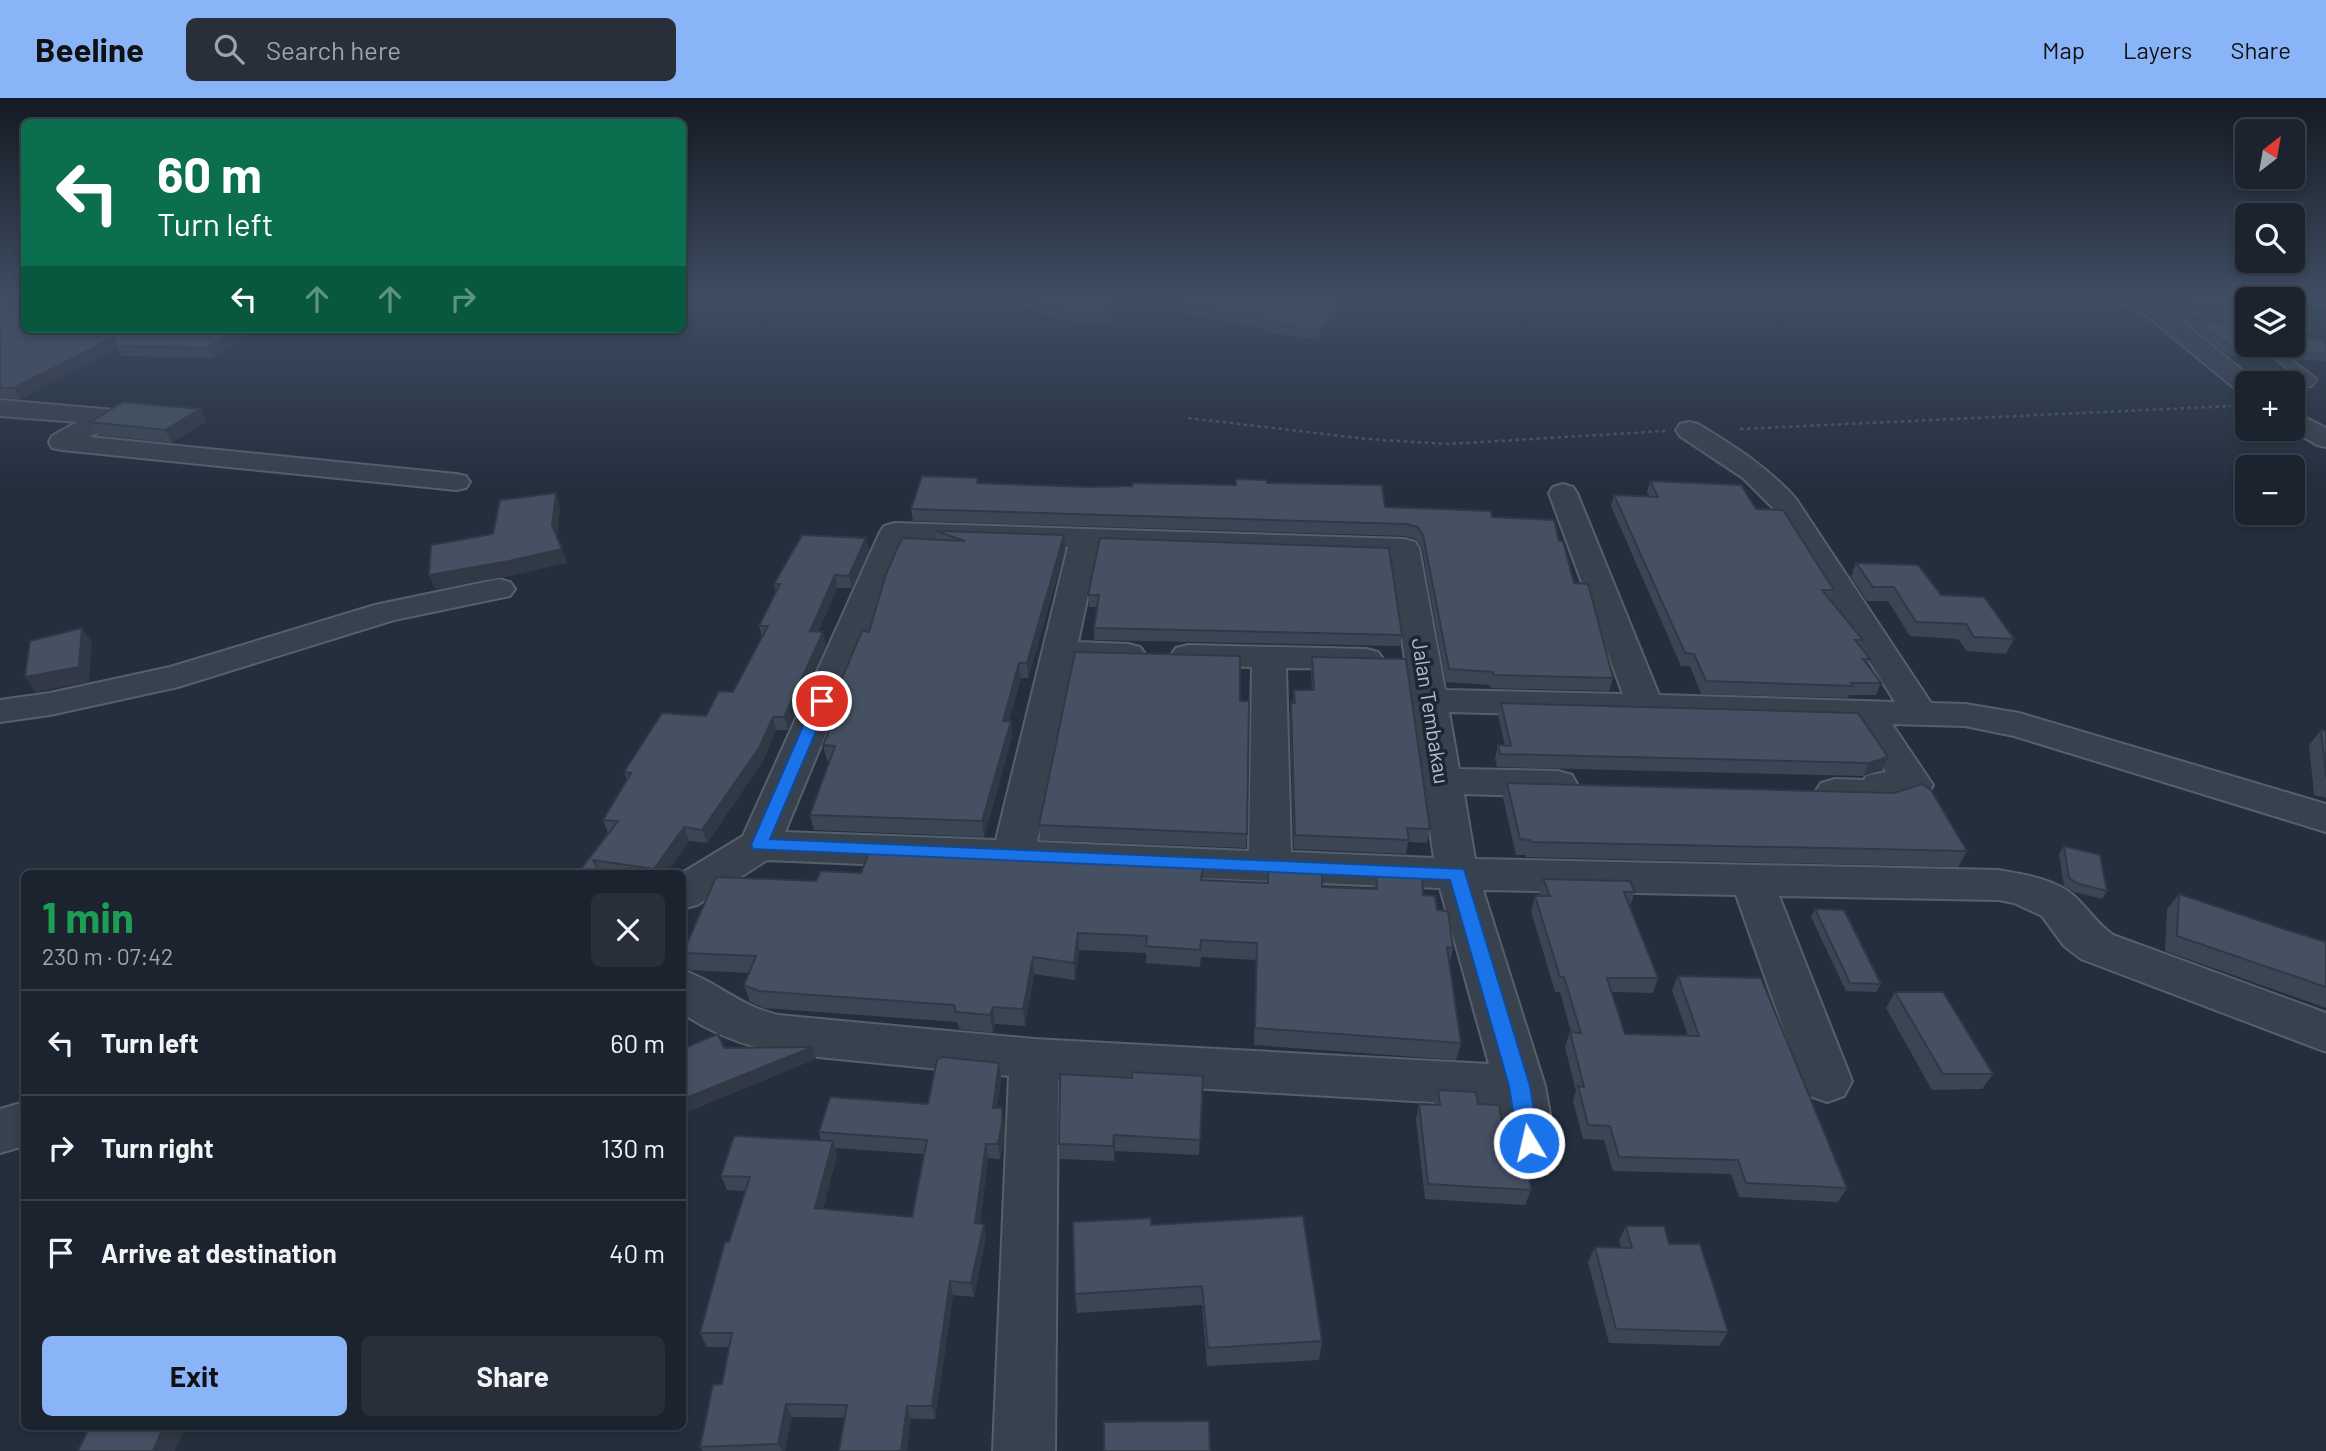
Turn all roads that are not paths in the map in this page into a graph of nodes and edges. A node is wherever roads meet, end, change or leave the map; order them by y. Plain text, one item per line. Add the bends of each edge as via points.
1 (2215, 360) edge
2 (2284, 360) edge
3 (2299, 371) edge
4 (2235, 376) edge
5 (0, 408) edge
6 (2305, 427) edge
7 (1689, 430) dead end
8 (2326, 439) edge
9 (456, 482) dead end
10 (1563, 493) dead end
11 (1085, 539) junction
12 (499, 589) dead end
13 (1060, 652) junction
14 (1269, 657) junction
15 (1421, 660) junction
16 (1427, 700) junction
17 (1645, 705) junction
18 (0, 710) edge
19 (1865, 712) junction
20 (1920, 713) junction
21 (1441, 781) junction
22 (1594, 785) edge
23 (1803, 791) edge
24 (2326, 818) edge
25 (759, 845) junction
26 (1013, 856) junction
27 (1270, 866) junction
28 (1457, 874) junction
29 (1752, 880) junction
30 (686, 891) edge
31 (686, 991) edge
32 (2326, 1033) edge
33 (1034, 1059) junction
34 (1827, 1081) dead end
35 (1520, 1086) junction
36 (21, 1125) edge
37 (0, 1131) edge
38 (1529, 1143) dead end
39 (1024, 1451) edge

1 - 4 street
2 - 3 lane
5 - 9 street via 105,416 62,442
6 - 8 street
7 - 20 street via 1759,475 1779,496
10 - 17 street
11 - 13 street
11 - 15 street, Jalan Tembakau via 1404,548
11 - 25 street via 895,532
12 - 18 street via 387,612 178,676
13 - 14 street
13 - 26 street
14 - 15 street
14 - 27 street
15 - 16 street, Jalan Tembakau
16 - 17 street
16 - 21 street, Jalan Tembakau
17 - 19 street
19 - 20 street
19 - 23 street via 1914,785 1880,785 1886,793
20 - 24 street via 2019,725
21 - 22 street
21 - 28 street, Jalan Tembakau
25 - 26 street
25 - 30 street
26 - 27 street
27 - 28 street
28 - 29 street
28 - 35 street, Jalan Tembakau
29 - 32 street via 2023,890 2057,905 2080,934 2104,951
29 - 34 street
31 - 33 street via 744,1027 778,1034
33 - 35 street
33 - 39 street
35 - 38 street, Jalan Tembakau
36 - 37 street

